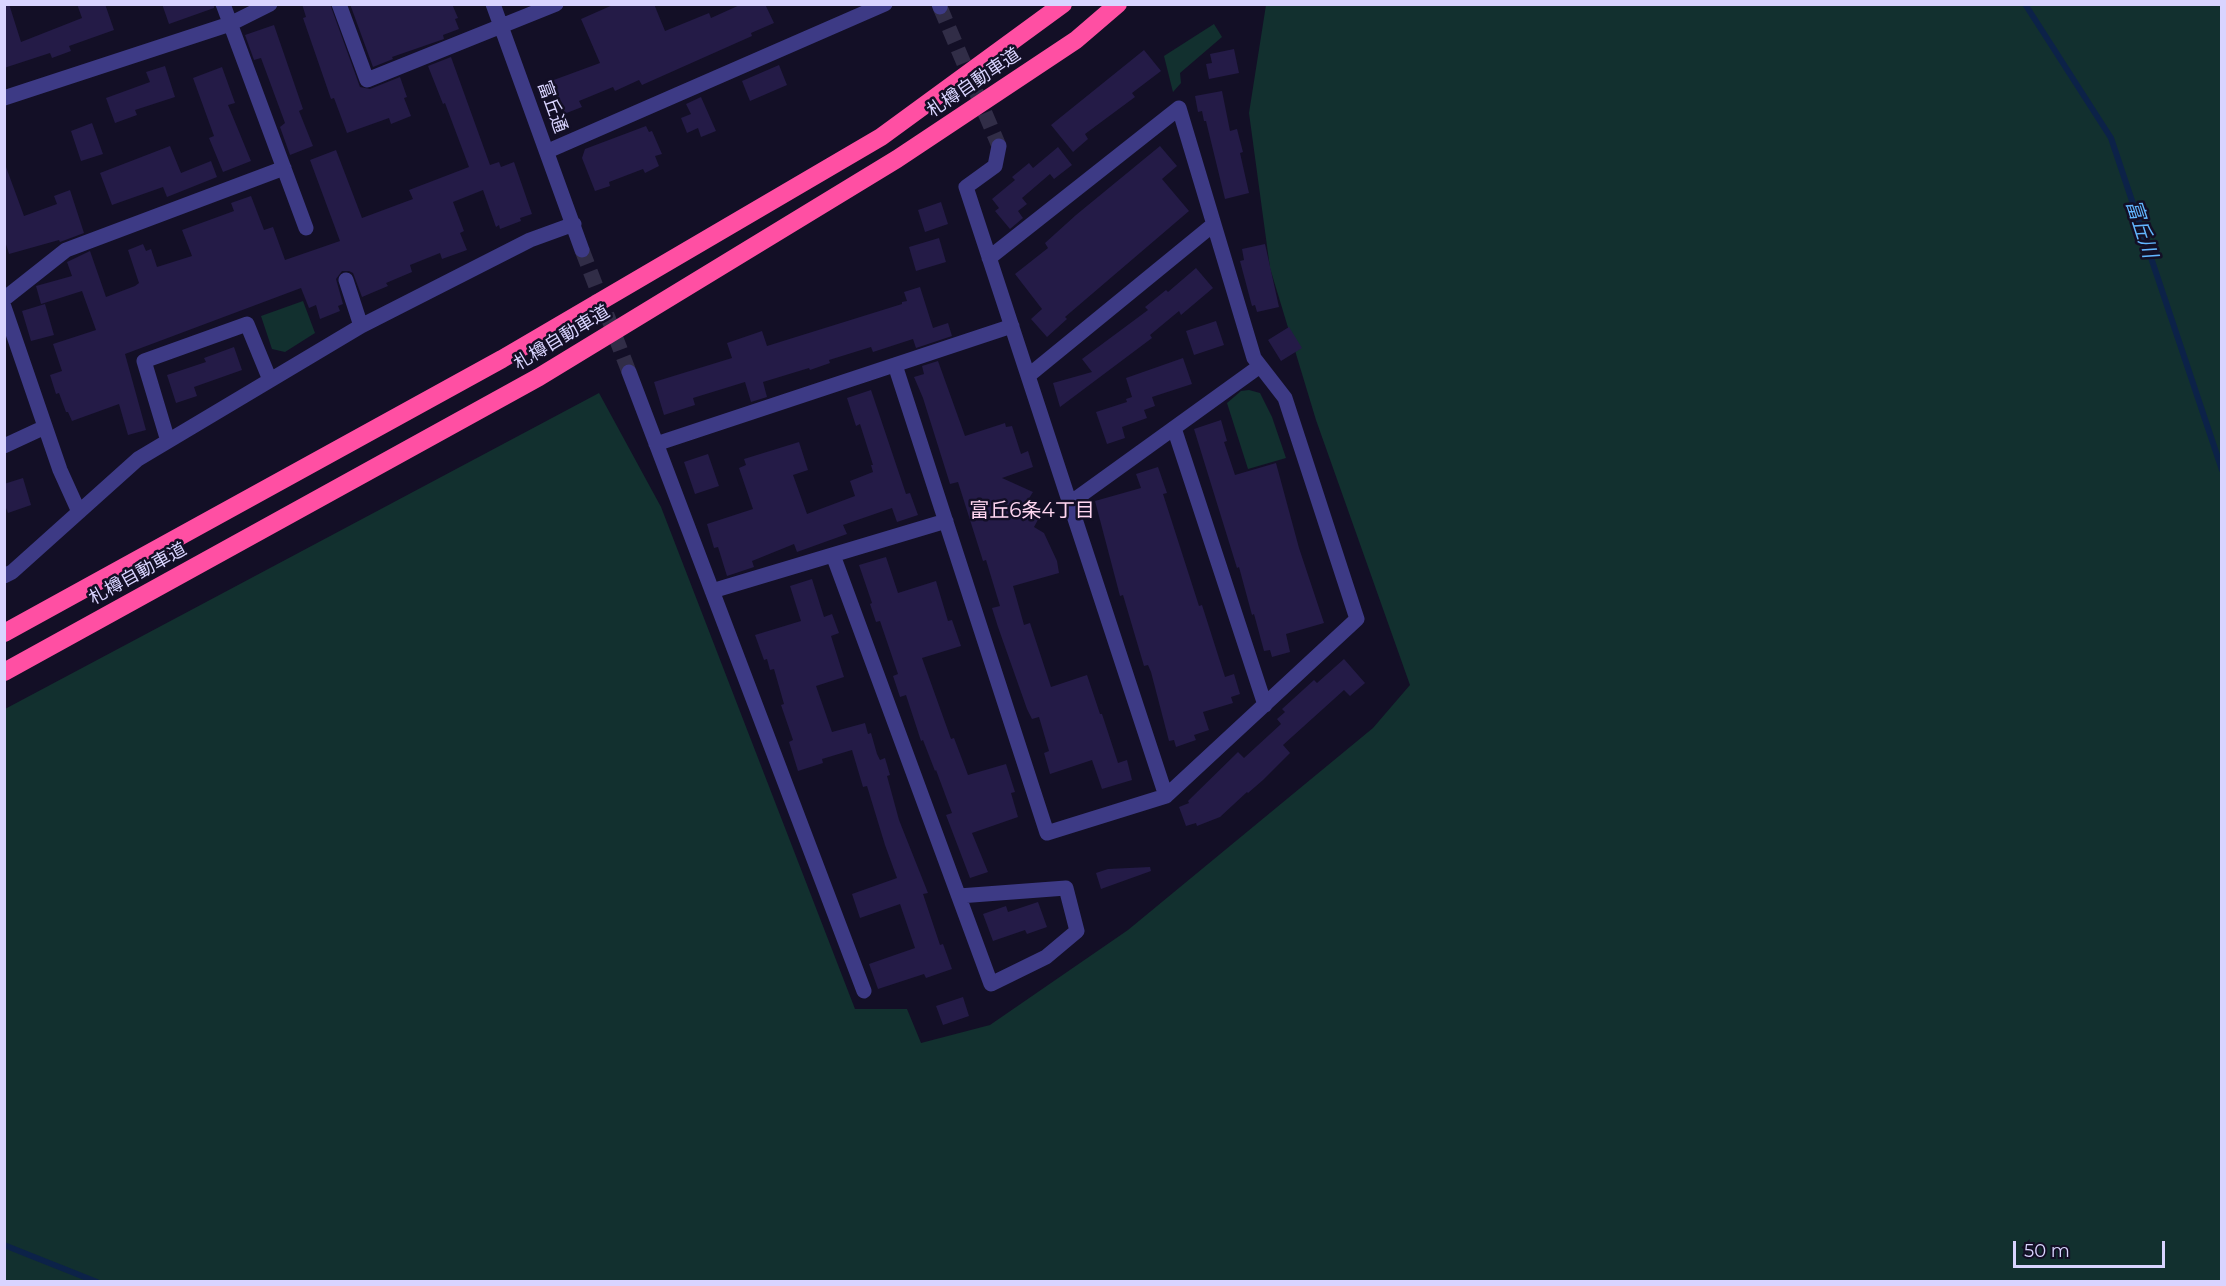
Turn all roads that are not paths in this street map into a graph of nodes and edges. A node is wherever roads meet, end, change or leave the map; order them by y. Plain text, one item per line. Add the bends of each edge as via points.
1 (223, 4) edge
2 (270, 4) edge
3 (339, 4) edge
4 (493, 4) edge
5 (556, 4) edge
6 (885, 4) edge
7 (1063, 4) edge
8 (1118, 4) edge
9 (230, 24) junction
10 (501, 28) junction
11 (4, 98) edge
12 (999, 146) dead end
13 (548, 151) junction
14 (284, 168) junction
15 (574, 224) junction
16 (1214, 224) junction
17 (306, 228) dead end
18 (582, 250) tunnel mouth
19 (989, 258) junction
20 (346, 280) dead end
21 (4, 299) edge
22 (4, 307) edge
23 (361, 326) junction
24 (1012, 326) junction
25 (895, 365) junction
26 (1260, 366) junction
27 (629, 372) tunnel mouth
28 (1028, 376) junction
29 (270, 380) junction
30 (45, 427) junction
31 (1174, 428) junction
32 (168, 441) junction
33 (656, 444) junction
34 (4, 446) edge
35 (1070, 503) junction
36 (79, 512) junction
37 (946, 521) junction
38 (833, 555) junction
39 (4, 576) edge
40 (712, 591) junction
41 (4, 633) edge
42 (4, 672) edge
43 (1265, 705) junction
44 (1166, 796) junction
45 (959, 896) junction
46 (864, 991) dead end

1 - 9 street
2 - 9 street
3 - 10 street via 367,80
4 - 10 street, 富丘通
5 - 10 street
6 - 13 street
7 - 41 highway, 札樽自動車道 via 881,137 502,359
8 - 42 highway, 札樽自動車道 via 1076,40 897,159 539,377
9 - 11 street
9 - 14 street
10 - 13 street, 富丘通
12 - 19 street via 995,166 966,187
13 - 15 street, 富丘通
14 - 17 street
14 - 21 street via 66,250
15 - 18 street, 富丘通
15 - 23 street via 530,240
16 - 19 street via 1179,108
16 - 26 street via 1254,358
16 - 28 street
19 - 24 street
20 - 23 street
22 - 30 street
23 - 29 street
24 - 25 street
24 - 28 street
25 - 33 street
25 - 37 street
26 - 31 street
26 - 43 street via 1285,398 1357,619
27 - 33 street
28 - 35 street
29 - 32 street
29 - 32 street via 247,324 144,361
30 - 34 street
30 - 36 street
31 - 35 street
31 - 43 street
32 - 36 street via 138,459
33 - 40 street
35 - 44 street
36 - 39 street
37 - 38 street
37 - 44 street via 1047,833
38 - 40 street
38 - 45 street
40 - 46 street
43 - 44 street
45 - 45 street via 991,984 1046,957 1077,931 1066,888

